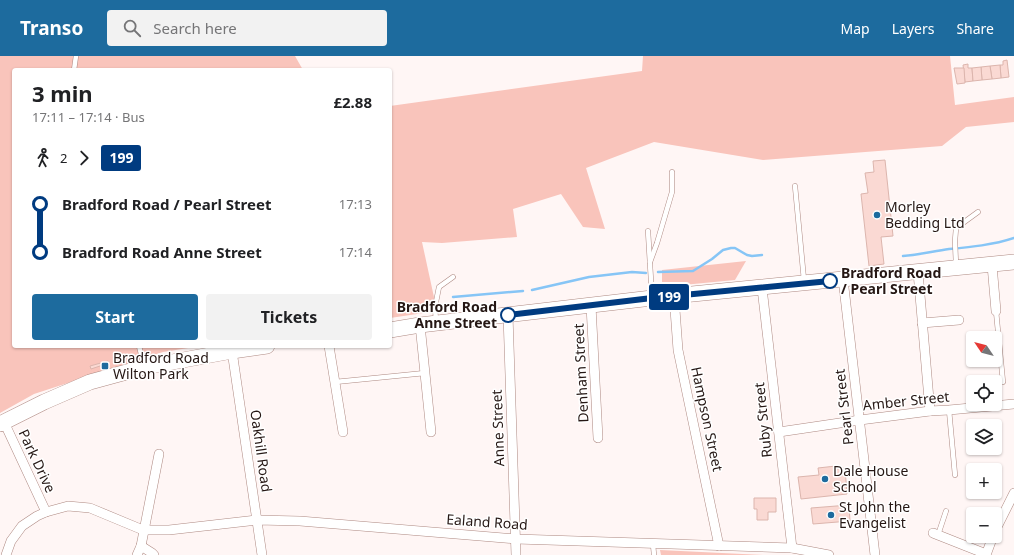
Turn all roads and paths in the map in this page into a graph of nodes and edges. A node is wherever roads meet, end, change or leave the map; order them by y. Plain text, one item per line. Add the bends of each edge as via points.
1 (76, 56) edge
2 (74, 68) edge
3 (672, 172) dead end
4 (796, 186) dead end
5 (978, 212) dead end
6 (648, 231) dead end
7 (650, 262) junction
8 (956, 262) junction
9 (1014, 262) edge
10 (992, 264) junction
11 (918, 272) junction
12 (453, 277) dead end
13 (843, 280) junction
14 (804, 284) junction
15 (762, 288) junction
16 (674, 296) junction
17 (652, 298) junction
18 (591, 306) junction
19 (996, 311) joint
20 (508, 315) junction
21 (959, 320) dead end
22 (436, 323) junction
23 (922, 323) junction
24 (420, 325) junction
25 (392, 330) edge
26 (140, 348) edge
27 (253, 348) edge
28 (330, 348) edge
29 (232, 351) junction
30 (145, 367) junction
31 (425, 373) junction
32 (335, 382) junction
33 (1003, 382) dead end
34 (1014, 404) edge
35 (950, 410) junction
36 (930, 411) junction
37 (860, 420) junction
38 (2, 423) edge
39 (342, 432) dead end
40 (431, 432) dead end
41 (779, 432) junction
42 (598, 438) dead end
43 (159, 454) dead end
44 (956, 475) dead end
45 (1014, 493) edge
46 (946, 511) dead end
47 (46, 512) junction
48 (1002, 518) edge
49 (257, 520) junction
50 (144, 530) junction
51 (935, 534) joint
52 (516, 539) junction
53 (990, 543) edge
54 (653, 544) junction
55 (719, 546) junction
56 (792, 548) junction
57 (139, 551) edge
58 (986, 554) edge
59 (6, 555) edge
60 (154, 555) edge
61 (262, 555) edge
62 (516, 555) edge
63 (654, 555) edge
64 (830, 555) edge
65 (875, 555) edge

1 - 2 lane
3 - 7 lane via 672,192
4 - 14 lane
5 - 8 lane via 956,228
6 - 7 lane
7 - 17 lane
8 - 10 main road
8 - 11 main road
9 - 10 main road
10 - 19 street
11 - 13 main road
11 - 23 street
12 - 22 lane via 439,287 435,307
13 - 14 main road
13 - 37 street, Pearl Street
14 - 15 main road
15 - 16 main road
15 - 41 street, Ruby Street
16 - 17 main road
16 - 55 street, Hampson Street via 678,350
17 - 18 main road
18 - 20 main road
18 - 42 street, Denham Street
19 - 33 lane
20 - 22 main road
20 - 52 street, Anne Street
21 - 23 street
22 - 24 main road
23 - 36 street
24 - 25 main road
24 - 31 street
26 - 30 lane
27 - 29 main road
28 - 32 street
29 - 30 main road
29 - 49 street, Oakhill Road
30 - 38 main road via 90,382
31 - 32 lane
31 - 40 street
32 - 39 street
34 - 35 street, Amber Street
35 - 36 street, Amber Street
35 - 44 lane
36 - 37 street, Amber Street
37 - 41 street, Amber Street
37 - 65 street, Pearl Street
38 - 47 street, Park Drive
41 - 56 street, Ruby Street
43 - 50 street
45 - 48 street
46 - 51 lane
47 - 50 street via 68,506 90,508
47 - 59 street via 22,526 11,541
49 - 50 street, Ealand Road via 169,530
49 - 52 street, Ealand Road via 300,521
49 - 61 street, Oakhill Road
50 - 57 street
51 - 58 street
52 - 54 street, Ealand Road
52 - 62 street, Anne Street
53 - 58 street
54 - 55 street, Ealand Road
54 - 63 lane
55 - 56 street, Ealand Road
56 - 64 street, Ealand Road
57 - 60 street

